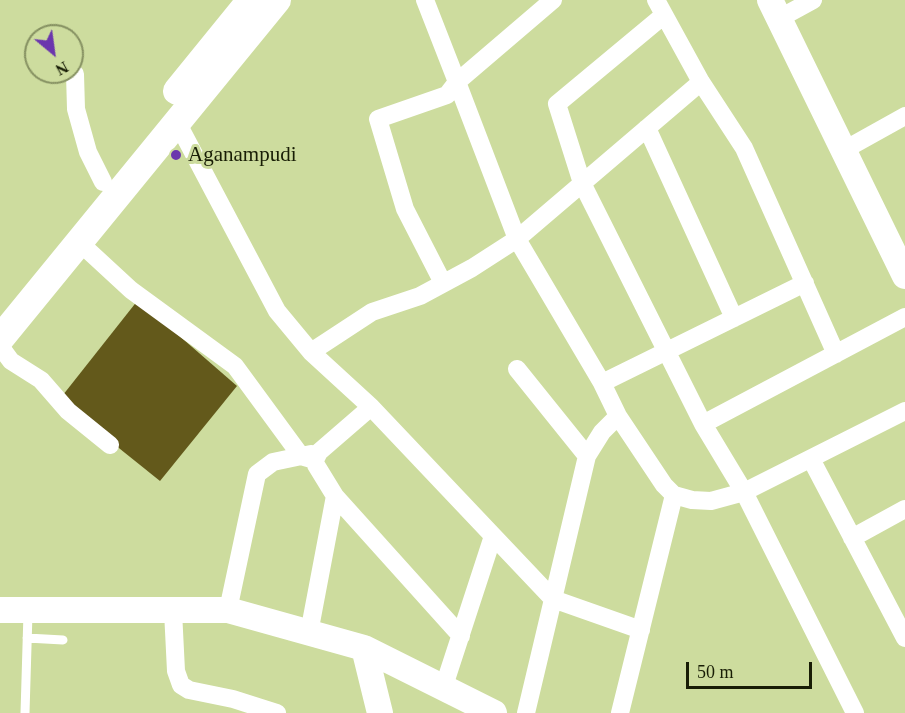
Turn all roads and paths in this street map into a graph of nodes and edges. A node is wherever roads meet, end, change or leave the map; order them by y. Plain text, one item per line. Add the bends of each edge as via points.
1 (251, 0) edge
2 (277, 0) edge
3 (425, 0) edge
4 (552, 0) edge
5 (813, 0) edge
6 (660, 8) edge
7 (775, 9) edge
8 (220, 53) junction
9 (457, 82) junction
10 (701, 82) junction
11 (75, 84) edge
12 (905, 116) edge
13 (177, 122) junction
14 (647, 128) junction
15 (844, 150) junction
16 (103, 183) junction
17 (582, 183) junction
18 (517, 239) junction
19 (79, 242) junction
20 (905, 276) edge
21 (443, 283) junction
22 (805, 283) junction
23 (0, 309) edge
24 (905, 317) edge
25 (734, 318) junction
26 (0, 339) edge
27 (0, 346) edge
28 (311, 352) junction
29 (667, 352) junction
30 (836, 354) junction
31 (518, 369) dead end
32 (602, 382) junction
33 (371, 407) junction
34 (905, 411) edge
35 (618, 416) junction
36 (703, 424) junction
37 (110, 445) dead end
38 (312, 456) junction
39 (587, 456) junction
40 (810, 459) junction
41 (744, 492) junction
42 (674, 495) junction
43 (335, 496) junction
44 (905, 509) edge
45 (493, 536) junction
46 (852, 538) junction
47 (553, 599) junction
48 (0, 610) edge
49 (28, 610) junction
50 (173, 610) junction
51 (228, 610) junction
52 (641, 630) junction
53 (309, 633) junction
54 (461, 636) junction
55 (27, 638) junction
56 (905, 638) edge
57 (63, 640) dead end
58 (363, 648) junction
59 (443, 689) junction
60 (25, 713) edge
61 (277, 713) edge
62 (380, 713) edge
63 (494, 713) edge
64 (525, 713) edge
65 (620, 713) edge
66 (855, 713) edge

1 - 8 main road
2 - 8 main road
3 - 9 street
4 - 9 street
5 - 7 street
6 - 10 street
6 - 17 street via 557,104
7 - 15 street
8 - 13 main road
8 - 16 main road
9 - 18 street
9 - 21 street via 447,95 378,119 405,209
10 - 14 street
10 - 22 street via 744,148
11 - 16 street via 76,109 88,152
12 - 15 street
13 - 19 main road
13 - 28 street via 277,311
14 - 17 street
14 - 25 street
15 - 20 street
16 - 23 main road
17 - 18 street
17 - 29 street
18 - 21 street
18 - 32 street
19 - 26 main road
19 - 38 street via 131,290 235,366
21 - 28 street via 420,296 372,312
22 - 25 street
22 - 30 street
24 - 30 street
25 - 29 street
27 - 37 street via 11,361 41,380 68,411
28 - 33 street
29 - 32 street
29 - 36 street
30 - 36 street
31 - 39 street
32 - 35 street
33 - 38 street
33 - 45 street
34 - 40 street
35 - 39 street
35 - 42 street
36 - 41 street
38 - 43 street
38 - 51 street via 273,462 257,474
39 - 47 street
40 - 41 street
40 - 46 street
41 - 42 street via 711,501
41 - 66 street
42 - 52 street
43 - 53 street
43 - 54 street
44 - 46 street
45 - 47 street
45 - 54 street
46 - 56 street
47 - 52 street
47 - 64 street
48 - 49 street
49 - 50 street
49 - 55 lane
50 - 51 street
50 - 61 street via 176,671 181,685
51 - 53 street
52 - 65 street
53 - 58 street
54 - 59 street
55 - 57 lane
55 - 60 lane
58 - 59 street
58 - 62 street
59 - 63 street

